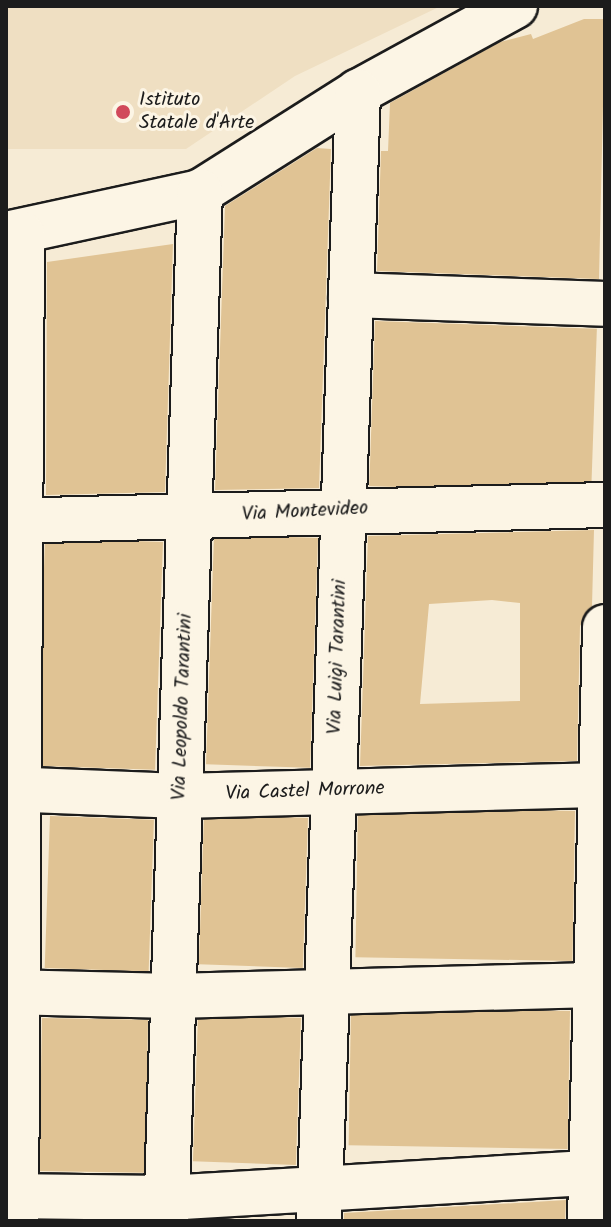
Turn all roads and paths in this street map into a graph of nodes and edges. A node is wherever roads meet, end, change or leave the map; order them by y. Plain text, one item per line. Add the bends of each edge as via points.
1 (515, 6) edge
2 (358, 92) junction
3 (200, 192) junction
4 (14, 234) edge
5 (351, 295) junction
6 (605, 304) edge
7 (12, 384) edge
8 (605, 505) edge
9 (343, 509) junction
10 (189, 518) junction
11 (12, 521) edge
12 (605, 627) edge
13 (602, 785) edge
14 (11, 789) edge
15 (334, 790) junction
16 (180, 796) junction
17 (600, 985) edge
18 (12, 992) edge
19 (327, 992) junction
20 (173, 996) junction
21 (591, 1173) junction
22 (13, 1205) edge
23 (319, 1206) edge
24 (166, 1210) edge
25 (590, 1221) edge

1 - 2 street
2 - 3 street
2 - 5 street, Via Luigi Tarantini
3 - 4 street
3 - 10 street, Via Leopoldo Tarantini
4 - 7 street
5 - 6 street
5 - 9 street, Via Luigi Tarantini
7 - 11 street
8 - 9 street, Via Montevideo
9 - 10 street, Via Montevideo
9 - 15 street, Via Luigi Tarantini
10 - 11 street, Via Montevideo
10 - 16 street, Via Leopoldo Tarantini
11 - 14 street
12 - 13 street
13 - 15 street, Via Castel Morrone
13 - 17 street
14 - 16 street, Via Castel Morrone
14 - 18 street
15 - 16 street, Via Castel Morrone
15 - 19 street, Via Luigi Tarantini
16 - 20 street, Via Leopoldo Tarantini
17 - 19 street
17 - 21 street
18 - 20 street
18 - 22 street
19 - 20 street
19 - 23 street, Via Luigi Tarantini
20 - 24 street, Via Leopoldo Tarantini
21 - 23 street
21 - 25 street
22 - 24 street
23 - 24 street

